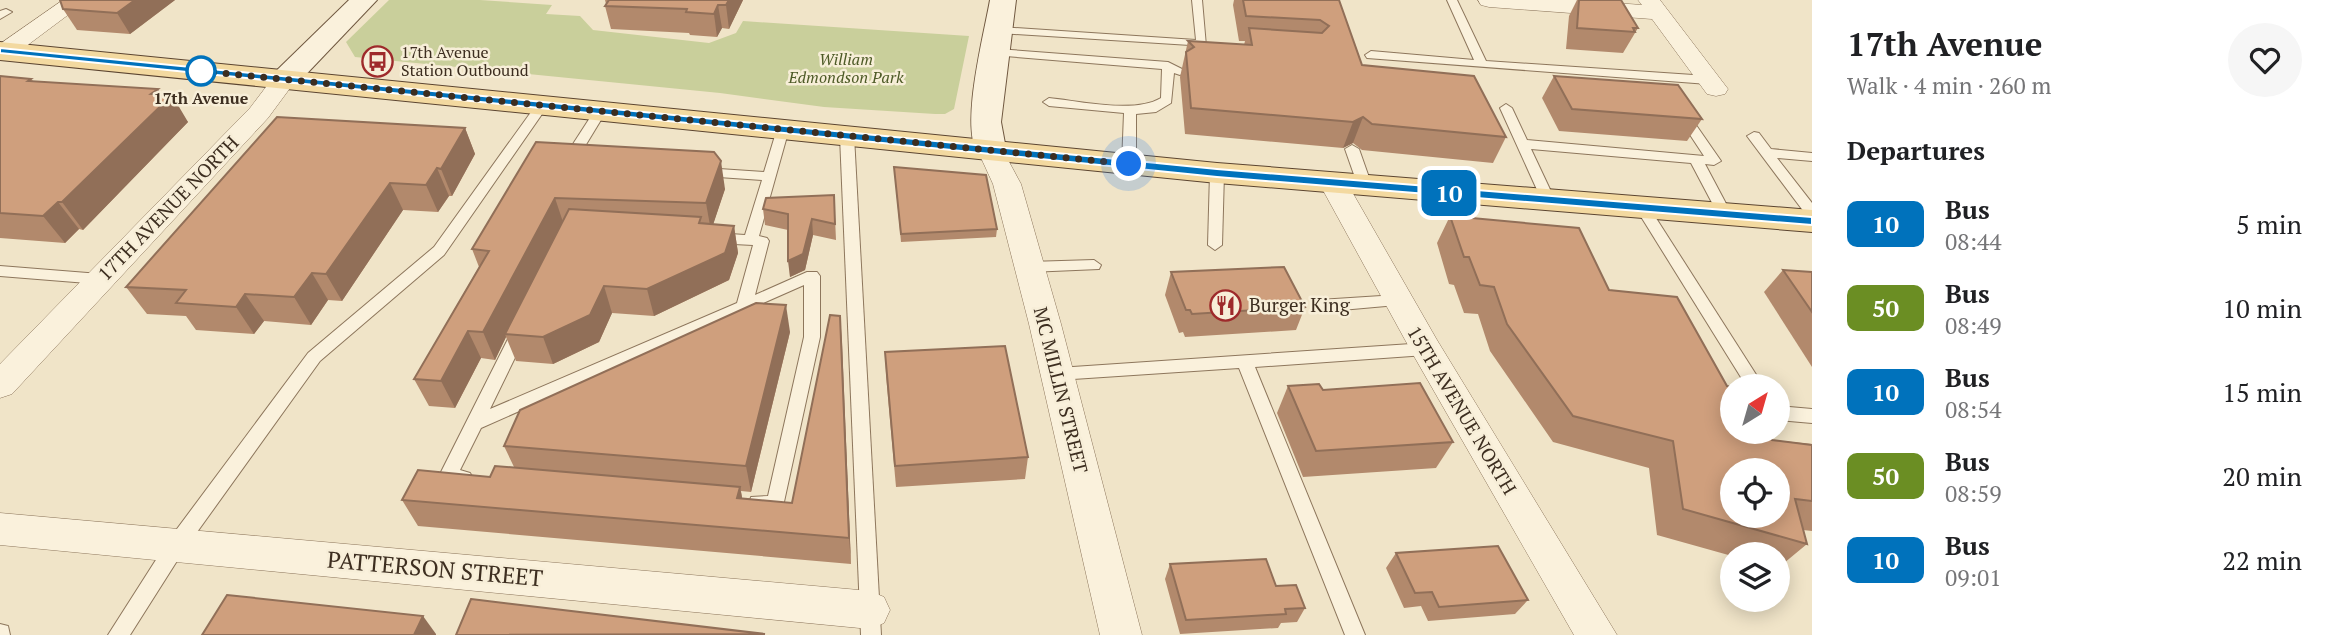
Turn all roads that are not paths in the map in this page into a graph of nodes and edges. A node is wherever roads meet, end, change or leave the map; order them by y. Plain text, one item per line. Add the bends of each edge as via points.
1 (77, 0) edge
2 (364, 0) edge
3 (1003, 0) edge
4 (1198, 0) edge
5 (1452, 0) edge
6 (1489, 0) edge
7 (1653, 6) edge
8 (998, 41) junction
9 (1202, 44) junction
10 (1216, 45) edge
11 (3, 51) edge
12 (1371, 55) dead end
13 (1482, 64) junction
14 (284, 80) junction
15 (1712, 85) joint
16 (1049, 102) dead end
17 (542, 104) junction
18 (1506, 108) dead end
19 (601, 110) junction
20 (1130, 110) junction
21 (1681, 113) edge
22 (783, 129) junction
23 (847, 136) junction
24 (1754, 136) dead end
25 (1523, 144) junction
26 (989, 149) junction
27 (1352, 149) dead end
28 (1767, 153) junction
29 (1812, 157) edge
30 (1696, 159) junction
31 (582, 163) edge
32 (1129, 164) junction
33 (688, 170) edge
34 (1217, 173) junction
35 (768, 176) junction
36 (1349, 185) junction
37 (1548, 200) junction
38 (1642, 207) junction
39 (1724, 213) junction
40 (1812, 213) edge
41 (1812, 221) edge
42 (695, 236) edge
43 (751, 240) junction
44 (1214, 245) dead end
45 (1094, 265) dead end
46 (1030, 267) junction
47 (0, 271) edge
48 (100, 279) junction
49 (1397, 300) junction
50 (744, 306) junction
51 (1319, 306) dead end
52 (528, 314) edge
53 (1426, 349) junction
54 (1244, 361) junction
55 (1058, 374) junction
56 (1748, 374) edge
57 (0, 385) edge
58 (1790, 414) edge
59 (1812, 416) edge
60 (474, 423) junction
61 (475, 479) edge
62 (747, 502) edge
63 (0, 529) edge
64 (175, 547) junction
65 (871, 623) edge
66 (118, 635) edge
67 (1121, 635) edge
68 (1355, 635) edge
69 (1596, 635) edge

1 - 11 street
2 - 14 street, 17TH AVENUE NORTH
3 - 8 street
4 - 9 lane
5 - 13 lane
6 - 7 street
7 - 15 street
8 - 9 lane
8 - 20 lane via 1174,68 1167,100 1152,109
8 - 26 street via 985,122
9 - 10 lane
11 - 14 main road
12 - 13 lane
13 - 15 lane
14 - 17 main road
14 - 48 street, 17TH AVENUE NORTH
16 - 20 lane
17 - 19 main road
17 - 64 lane via 439,251 314,357
18 - 25 lane
19 - 22 main road
19 - 31 lane via 568,162
20 - 32 lane
21 - 30 lane via 1714,161
22 - 23 main road
22 - 35 lane
23 - 26 main road
23 - 65 lane
24 - 28 lane
25 - 30 lane
25 - 37 lane
26 - 32 main road
26 - 46 street, MC MILLIN STREET via 1007,184
27 - 36 lane
28 - 29 lane
28 - 40 lane
30 - 39 lane
32 - 34 main road
33 - 35 lane
34 - 36 main road
34 - 44 lane
35 - 43 lane
36 - 37 main road
36 - 49 street, 15TH AVENUE NORTH
37 - 38 main road
38 - 39 main road
38 - 56 lane
39 - 41 main road
42 - 43 lane
43 - 50 lane via 762,241
45 - 46 lane
46 - 55 street, MC MILLIN STREET
47 - 48 lane
48 - 57 street, 17TH AVENUE NORTH
49 - 51 lane
49 - 53 street, 15TH AVENUE NORTH
50 - 60 lane
50 - 62 lane via 812,276 812,337 775,505
52 - 60 lane
53 - 54 lane
53 - 69 street, 15TH AVENUE NORTH
54 - 55 lane
54 - 68 lane
55 - 67 street, MC MILLIN STREET
58 - 59 lane
60 - 61 lane via 448,476
63 - 64 street, PATTERSON STREET
64 - 65 street, PATTERSON STREET
64 - 66 lane

